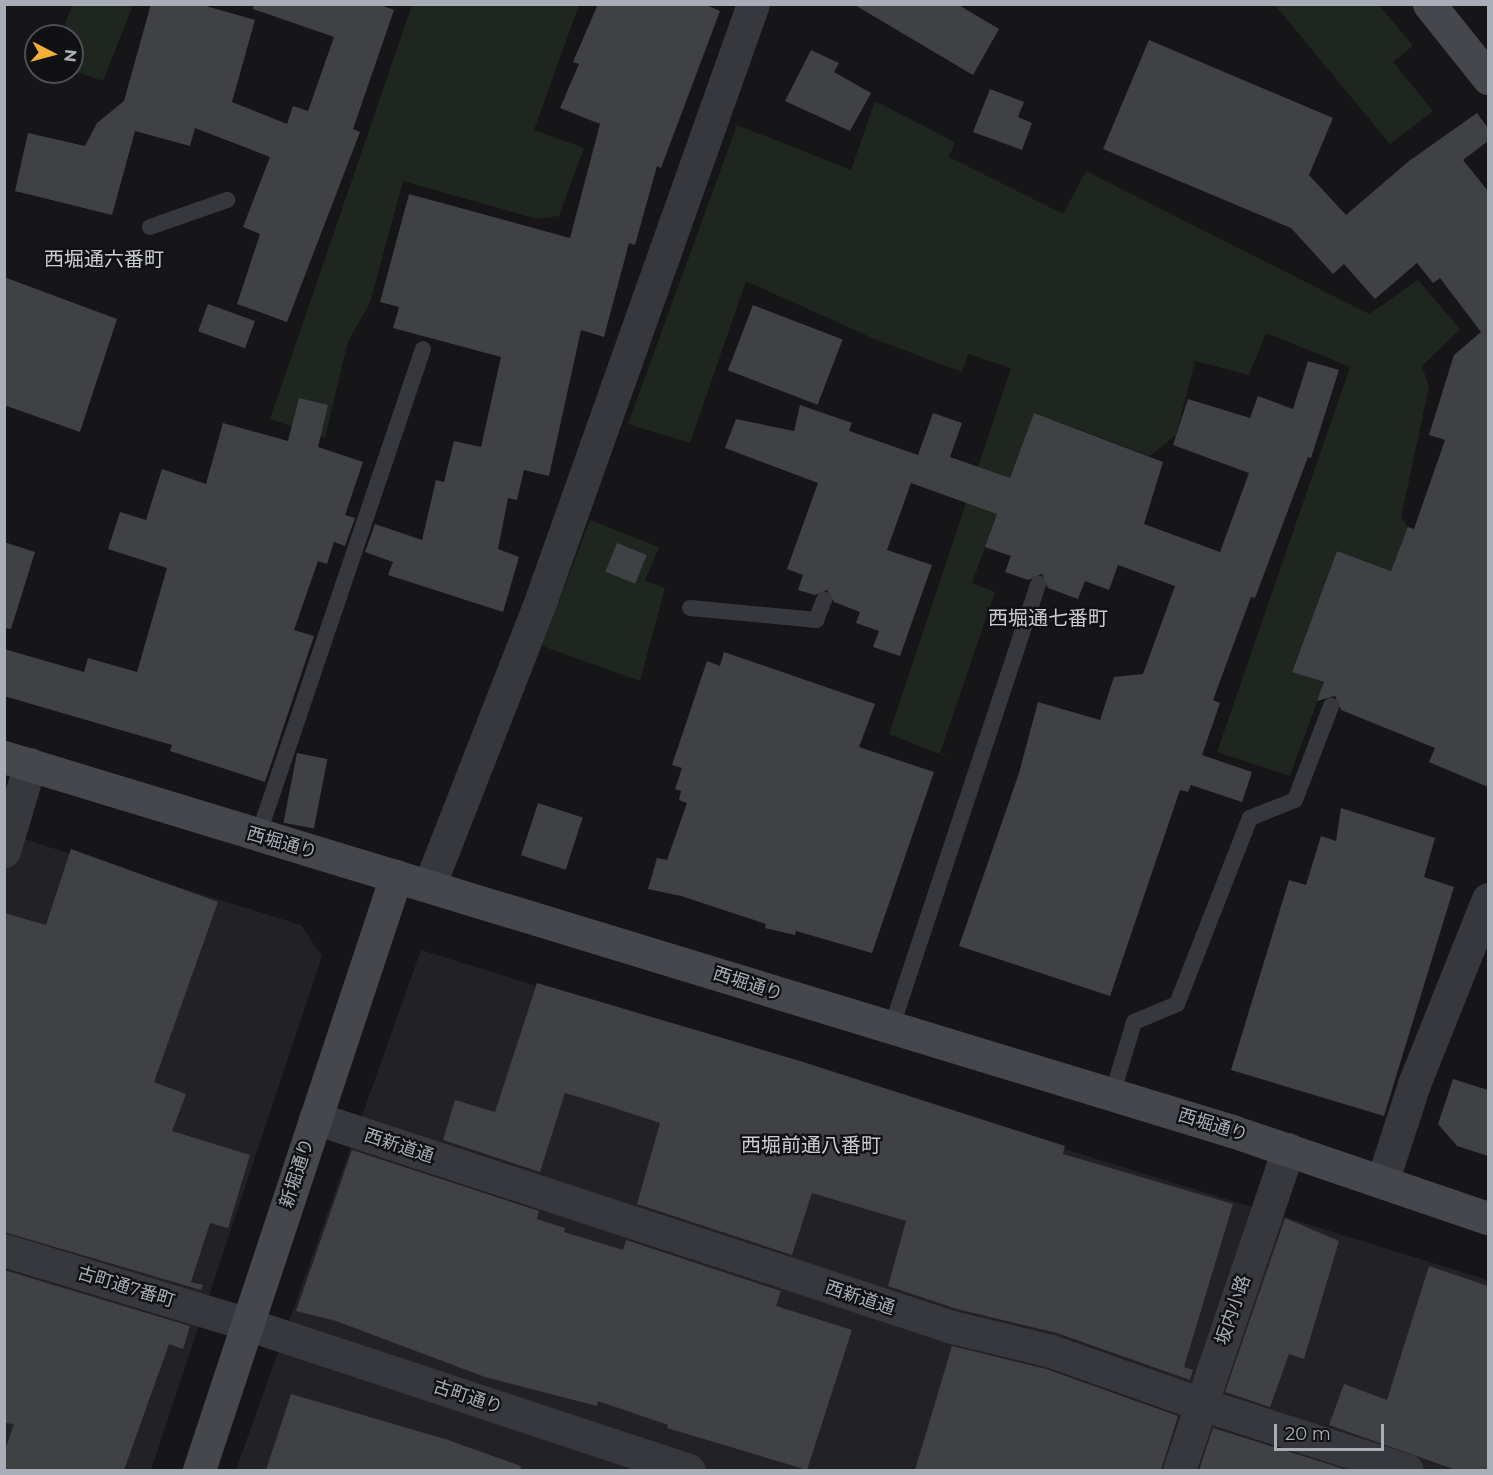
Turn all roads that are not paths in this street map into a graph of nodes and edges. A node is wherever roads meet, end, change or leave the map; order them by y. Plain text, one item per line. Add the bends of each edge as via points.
1 (753, 4) edge
2 (1429, 4) edge
3 (1488, 78) edge
4 (226, 200) dead end
5 (150, 227) dead end
6 (423, 349) dead end
7 (1038, 584) dead end
8 (824, 600) dead end
9 (690, 608) dead end
10 (1331, 706) dead end
11 (17, 760) edge
12 (258, 836) junction
13 (4, 851) edge
14 (396, 876) junction
15 (429, 886) junction
16 (1488, 900) edge
17 (891, 1029) junction
18 (1112, 1095) junction
19 (315, 1118) junction
20 (1288, 1149) junction
21 (1383, 1179) junction
22 (1488, 1218) edge
23 (4, 1250) edge
24 (247, 1324) junction
25 (1201, 1404) junction
26 (199, 1470) edge
27 (686, 1470) edge
28 (1179, 1470) edge
29 (1407, 1470) edge

1 - 15 street via 542,597
2 - 3 street
4 - 5 lane
6 - 12 lane
7 - 17 lane
8 - 9 lane via 816,621
10 - 18 lane via 1295,800 1250,818 1176,1004 1134,1022
11 - 12 street, 西堀通り
11 - 13 street
12 - 14 street, 西堀通り
14 - 15 street, 西堀通り
14 - 19 street, 新堀通り
15 - 17 street, 西堀通り
16 - 21 street via 1414,1084
17 - 18 street, 西堀通り
18 - 20 street, 西堀通り
19 - 24 street, 新堀通り
19 - 25 street, 西新道通 via 952,1327 1051,1351
20 - 21 street, 西堀通り
20 - 25 street, 坂内小路
21 - 22 street, 西堀通り
23 - 24 street, 古町通7番町
24 - 26 street, 新堀通り
24 - 27 street, 古町通り
25 - 28 street, 坂内小路
25 - 29 street, 西新道通

